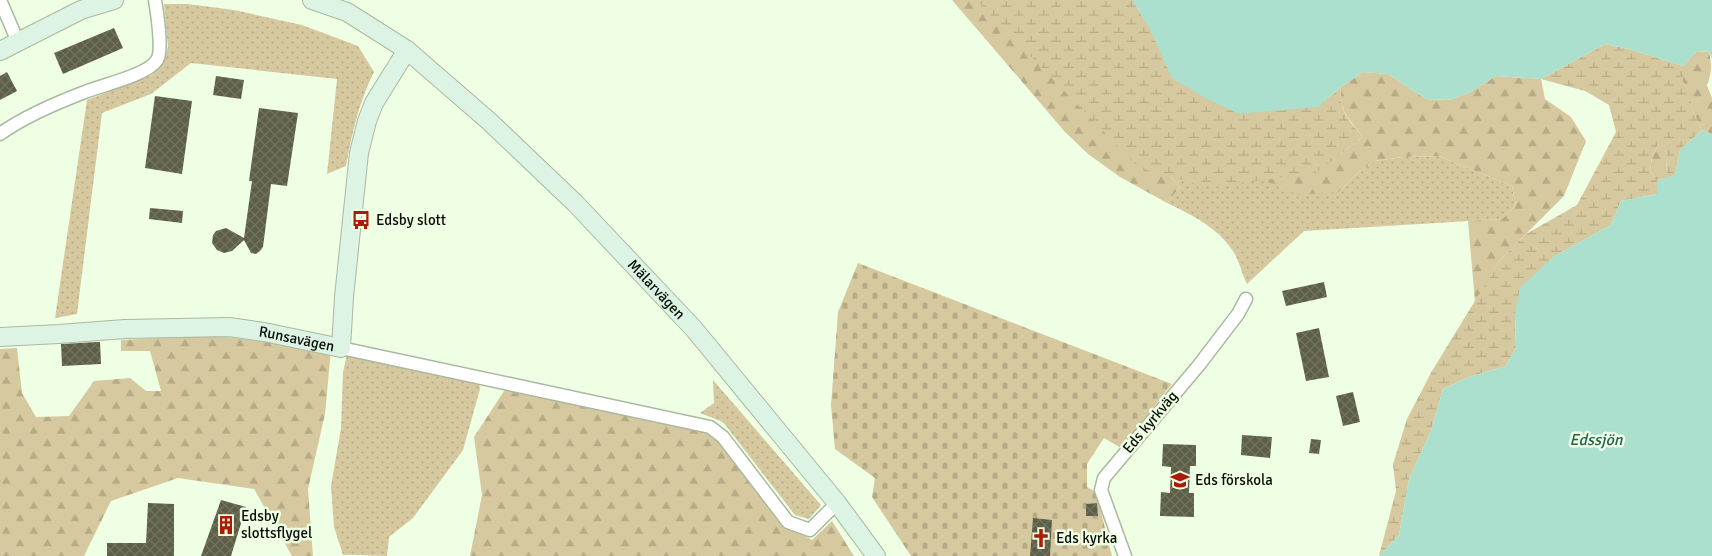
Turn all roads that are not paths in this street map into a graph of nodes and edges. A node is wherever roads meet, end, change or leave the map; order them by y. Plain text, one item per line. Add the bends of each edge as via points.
1 (0, 0) edge
2 (114, 0) edge
3 (155, 0) edge
4 (312, 0) edge
5 (18, 42) junction
6 (407, 50) junction
7 (0, 51) edge
8 (0, 134) edge
9 (1246, 299) dead end
10 (0, 337) edge
11 (341, 348) junction
12 (837, 503) junction
13 (876, 556) edge
14 (1126, 556) edge

1 - 5 street
2 - 5 main road via 81,10
3 - 8 street via 160,44 158,60 146,72 46,108
4 - 6 main road, Mälarvägen via 347,12
5 - 7 main road
6 - 11 main road, Runsavägen via 374,104 361,145
6 - 12 main road, Mälarvägen via 490,122 574,203 694,330
9 - 14 street, Eds kyrkväg via 1199,365 1104,478 1101,490
10 - 11 main road, Runsavägen via 125,329 229,327
11 - 12 street via 710,427 723,437 788,522 810,530
12 - 13 main road, Mälarvägen

